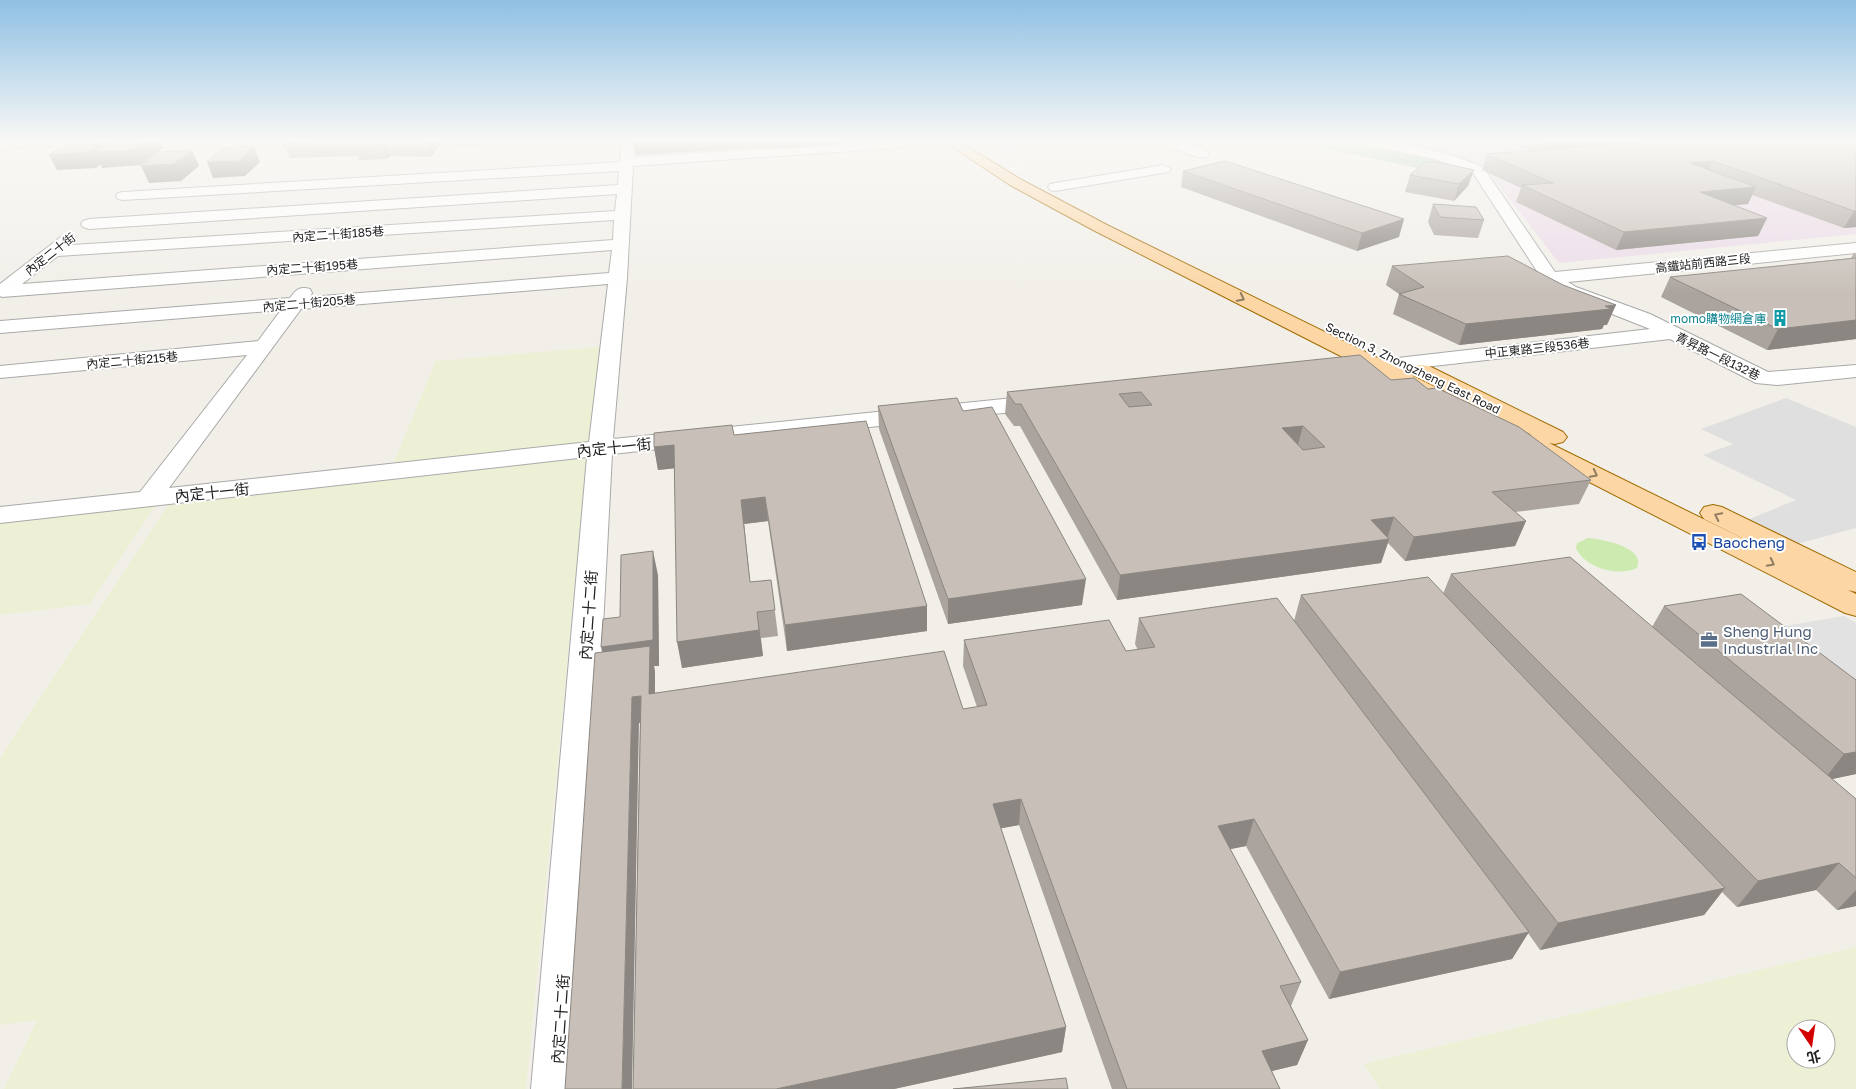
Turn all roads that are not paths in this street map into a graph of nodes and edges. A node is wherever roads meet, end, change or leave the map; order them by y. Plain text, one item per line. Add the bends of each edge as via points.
1 (127, 193) edge
2 (175, 193) edge
3 (375, 193) edge
4 (563, 193) edge
5 (625, 193) edge
6 (1035, 193) edge
7 (1065, 193) edge
8 (1493, 193) edge
9 (123, 196) junction
10 (366, 205) junction
11 (623, 215) junction
12 (89, 224) junction
13 (346, 234) junction
14 (621, 244) junction
15 (1856, 248) edge
16 (54, 251) junction
17 (39, 263) junction
18 (10, 265) dead end
19 (323, 266) junction
20 (618, 278) junction
21 (1550, 278) junction
22 (1, 292) edge
23 (295, 304) junction
24 (0, 327) edge
25 (1670, 333) junction
26 (264, 347) junction
27 (1403, 363) junction
28 (1378, 366) junction
29 (1856, 371) edge
30 (0, 372) edge
31 (1329, 372) edge
32 (1063, 400) edge
33 (600, 448) junction
34 (148, 499) junction
35 (0, 516) edge
36 (1856, 583) edge
37 (1856, 606) edge
38 (555, 1089) edge

1 - 9 street, 內定二十街
2 - 9 street
3 - 10 street
4 - 10 street
5 - 11 street, 內定二十二街
6 -> 28 main road, Section 3, Zhongzheng East Road
7 - 27 main road, Section 3, Zhongzheng East Road via 1118,224
8 - 21 street
9 - 12 street, 內定二十街
10 - 12 street
10 - 13 street
11 - 13 street, 內定二十街185巷
11 - 14 street, 內定二十二街
12 - 16 street, 內定二十街
13 - 16 street, 內定二十街185巷
13 - 19 street
14 - 19 street, 內定二十街195巷
14 - 20 street, 內定二十二街
15 - 21 street, 高鐵站前西路三段
16 - 17 street, 內定二十街
17 - 18 street
17 - 22 street, 內定二十街
19 - 22 street, 內定二十街195巷
19 - 23 street
20 - 23 street, 內定二十街205巷
20 - 33 street, 內定二十二街
21 - 25 street, 青昇路一段132巷 via 1570,291 1643,318
23 - 24 street, 內定二十街205巷
23 - 26 street
25 - 27 street, 中正東路三段536巷
25 - 29 street, 青昇路一段132巷 via 1764,378
26 - 30 street, 內定二十街215巷
26 - 34 street
27 - 28 street, 中正東路三段536巷
36 -> 27 main road, Section 3, Zhongzheng East Road
28 - 31 street
28 -> 37 main road, Section 3, Zhongzheng East Road
32 - 33 street, 內定十一街
33 - 34 street, 內定十一街
33 - 38 street, 內定二十二街
34 - 35 street, 內定十一街

